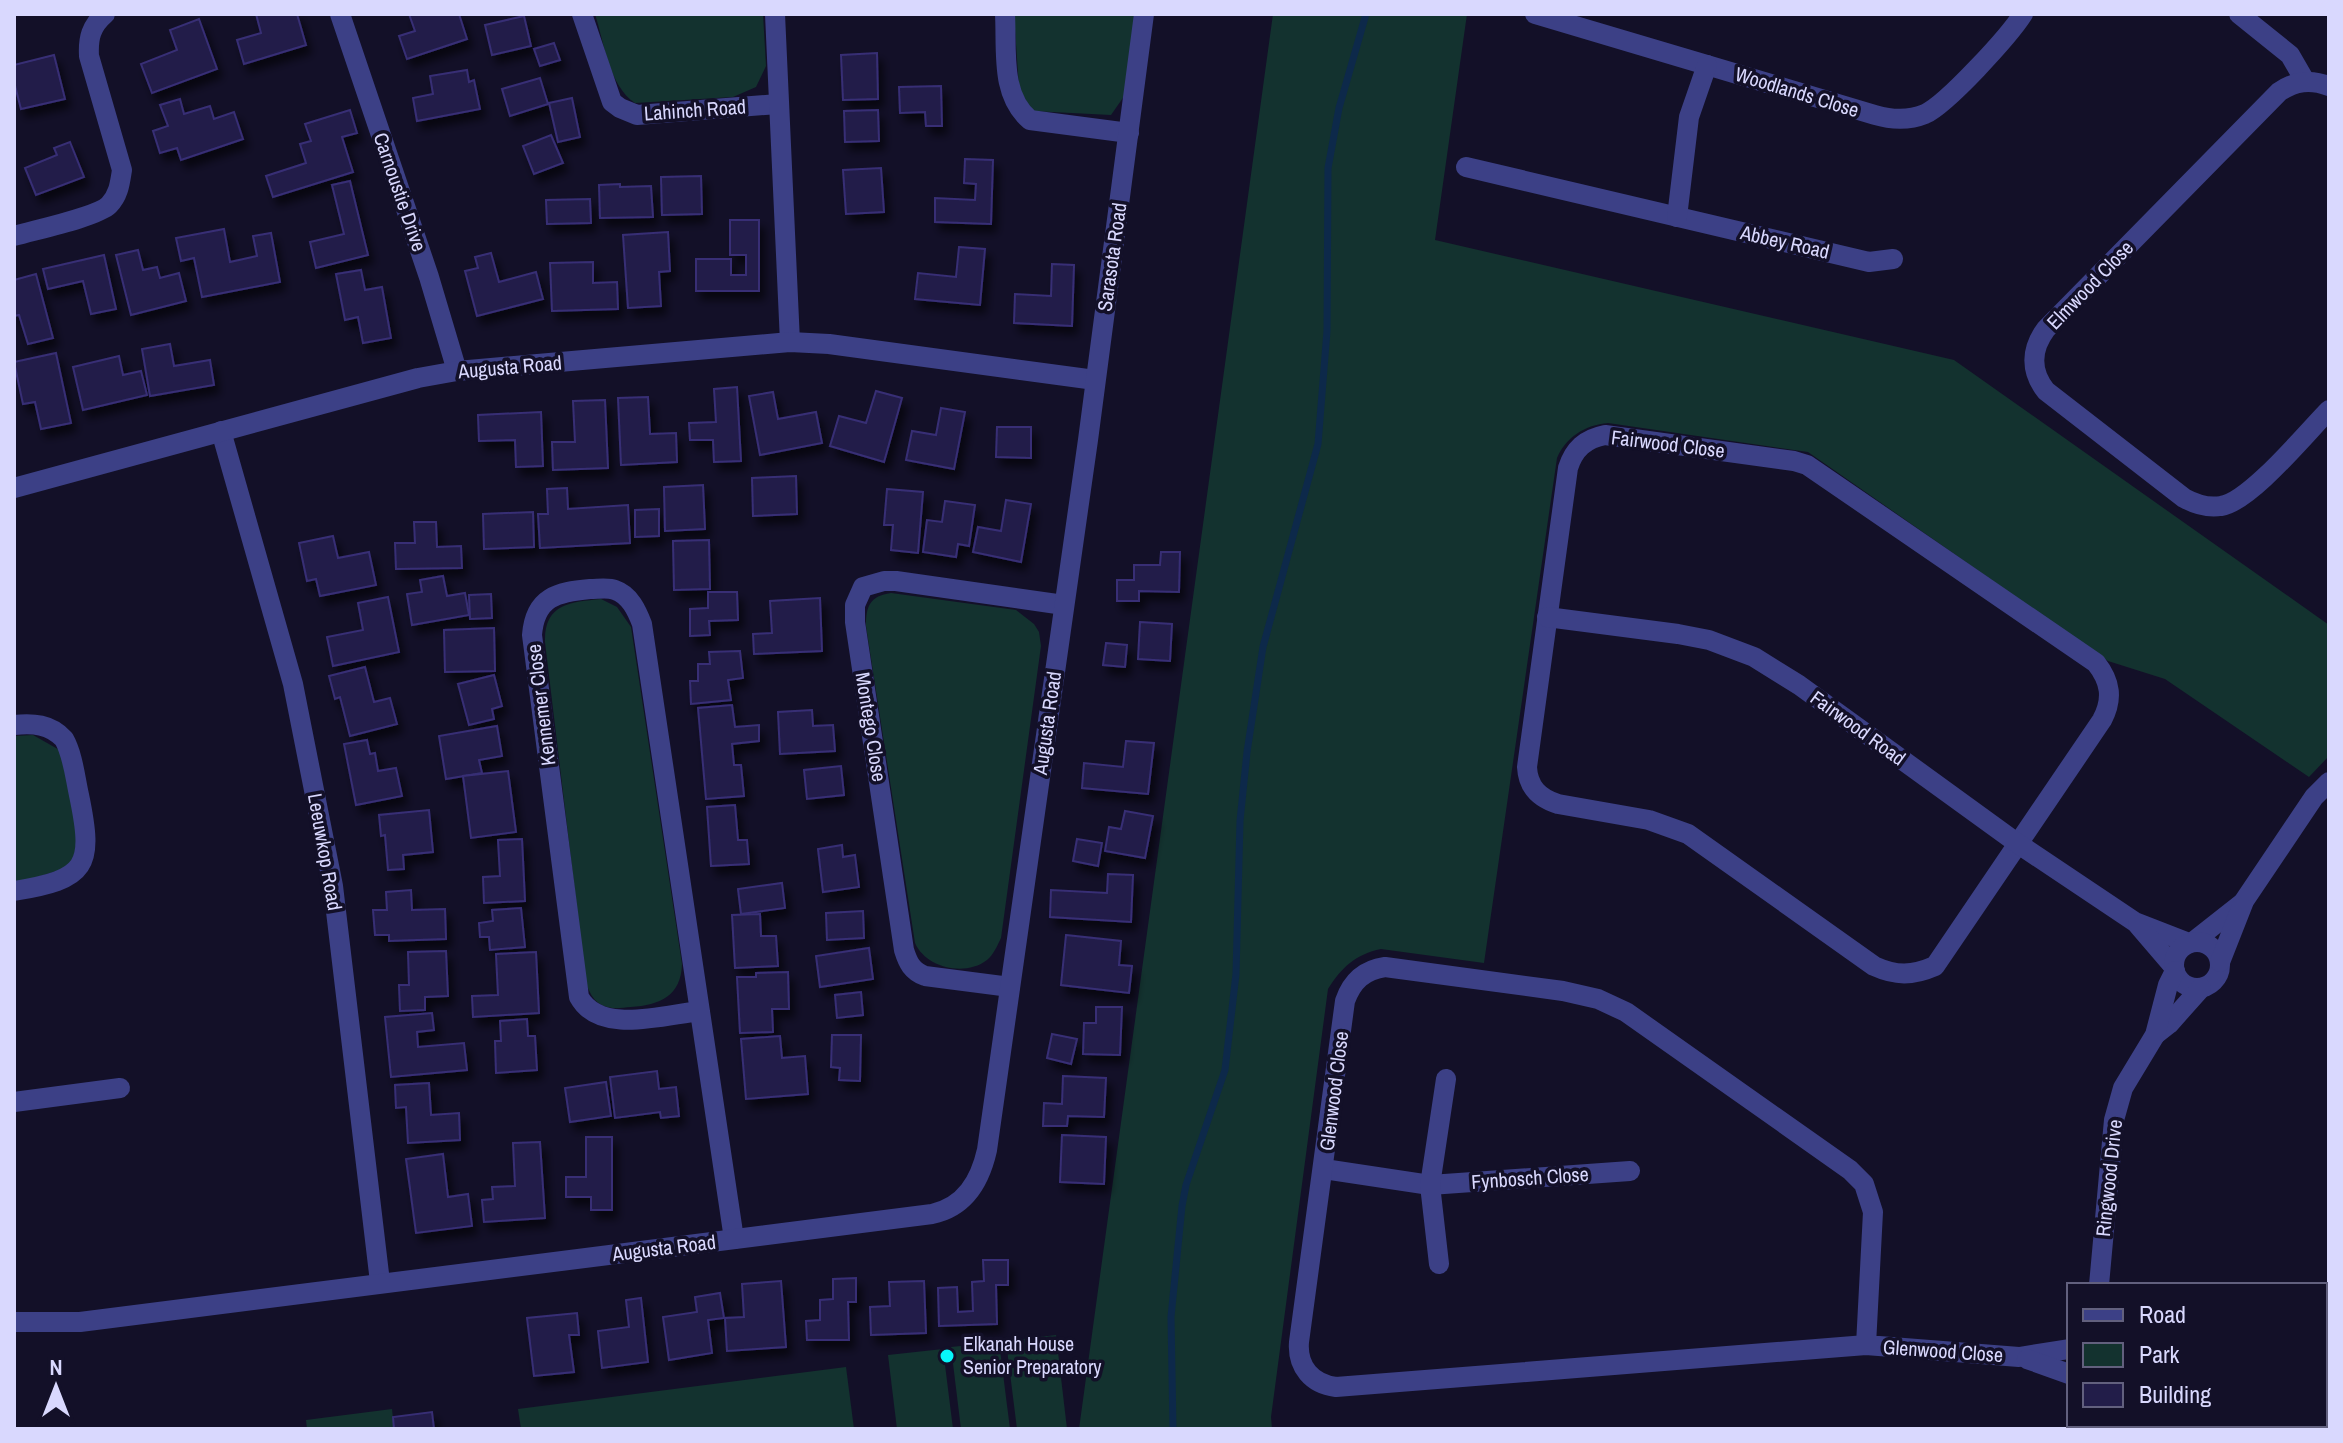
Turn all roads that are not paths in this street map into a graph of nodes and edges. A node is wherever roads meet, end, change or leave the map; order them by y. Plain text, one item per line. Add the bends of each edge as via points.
1 (105, 14) edge
2 (340, 14) edge
3 (582, 14) edge
4 (775, 14) edge
5 (1005, 14) edge
6 (1144, 14) edge
7 (1535, 14) edge
8 (2023, 14) edge
9 (2239, 14) edge
10 (1707, 65) junction
11 (2305, 81) junction
12 (2329, 86) edge
13 (778, 104) junction
14 (1129, 133) junction
15 (1466, 167) dead end
16 (1677, 217) junction
17 (14, 236) edge
18 (1893, 259) dead end
19 (790, 342) junction
20 (457, 371) junction
21 (1095, 380) junction
22 (2329, 410) edge
23 (221, 431) junction
24 (14, 488) edge
25 (1064, 605) junction
26 (1547, 617) junction
27 (14, 725) edge
28 (2329, 782) edge
29 (2017, 843) junction
30 (14, 891) edge
31 (2244, 901) junction
32 (2135, 922) junction
33 (2191, 942) junction
34 (2220, 962) junction
35 (2174, 969) junction
36 (1010, 987) junction
37 (2201, 988) junction
38 (700, 1011) junction
39 (2155, 1035) junction
40 (1446, 1079) dead end
41 (120, 1088) dead end
42 (14, 1102) edge
43 (1324, 1169) junction
44 (1630, 1171) dead end
45 (1430, 1185) junction
46 (734, 1239) junction
47 (1439, 1264) dead end
48 (380, 1282) junction
49 (2098, 1283) edge
50 (14, 1322) edge
51 (1866, 1345) junction
52 (2067, 1349) edge
53 (2019, 1357) junction
54 (2329, 1370) edge
55 (2067, 1373) edge
56 (2327, 1390) edge

1 - 17 street via 91,30 89,56 122,170 120,186 102,210
2 - 20 street, Carnoustie Drive
3 - 13 street, Lahinch Road via 612,102 628,113
4 - 13 street
5 - 14 street via 1008,83 1020,111 1030,120
6 - 14 street, Sarasota Road
7 - 10 street, Woodlands Close
8 - 10 street, Woodlands Close via 1939,106 1902,119
9 - 11 street via 2290,55
10 - 16 street via 1689,117
11 - 12 street
11 - 22 street, Elmwood Close via 2279,92 2046,329 2036,345 2034,365 2046,391 2184,498 2206,506 2222,506 2247,494
13 - 19 street
14 - 21 street, Sarasota Road
15 - 16 street, Abbey Road
16 - 18 street, Abbey Road via 1869,262
19 - 20 street, Augusta Road
19 - 21 street, Augusta Road
20 - 23 street, Augusta Road
21 - 25 street, Augusta Road
23 - 24 street, Augusta Road
23 - 48 street, Leeuwkop Road via 289,669 333,886
25 - 36 street, Augusta Road
25 - 36 street, Montego Close via 884,581 863,587 855,605 909,963 925,976
26 - 29 street, Fairwood Road via 1678,634 1754,657
26 - 29 street, Fairwood Close via 1527,767 1539,794 1558,804 1649,820 1688,834 1890,974 1935,966
26 - 29 street, Fairwood Close via 1568,468 1585,442 1616,436 1807,465 2103,671 2110,691 2102,720
27 - 30 street via 38,724 64,739 87,832 81,866 73,874 61,882
28 - 31 street
29 - 32 street, Fairwood Road
31 - 33 street
31 - 34 street
32 - 33 street, Fairwood Road
32 - 35 street, Fairwood Road
33 - 34 street via 2212,947
33 - 35 street via 2179,950
34 - 37 street via 2215,979
35 - 37 street via 2183,983
35 - 39 street, Ringwood Drive
36 - 46 street, Augusta Road via 983,1168 956,1205 932,1214
37 - 39 street, Ringwood Drive
38 - 38 street, Kennemer Close via 610,1019 592,1013 579,997 532,635 533,622 554,595 614,589 626,596 642,624
38 - 46 street, Kennemer Close
39 - 49 street, Ringwood Drive via 2123,1088 2114,1120
40 - 45 street
41 - 42 street
43 - 45 street, Fynbosch Close
43 - 51 street, Glenwood Close via 1298,1352 1305,1371 1320,1383 1336,1387
43 - 51 street, Glenwood Close via 1345,1001 1365,973 1385,967 1598,999 1626,1012 1864,1184 1873,1212
44 - 45 street, Fynbosch Close
45 - 47 street
46 - 48 street, Augusta Road
48 - 50 street, Augusta Road via 80,1322
51 - 53 street, Glenwood Close
52 - 53 street, Glenwood Close
53 - 55 street, Glenwood Close
54 - 56 street

